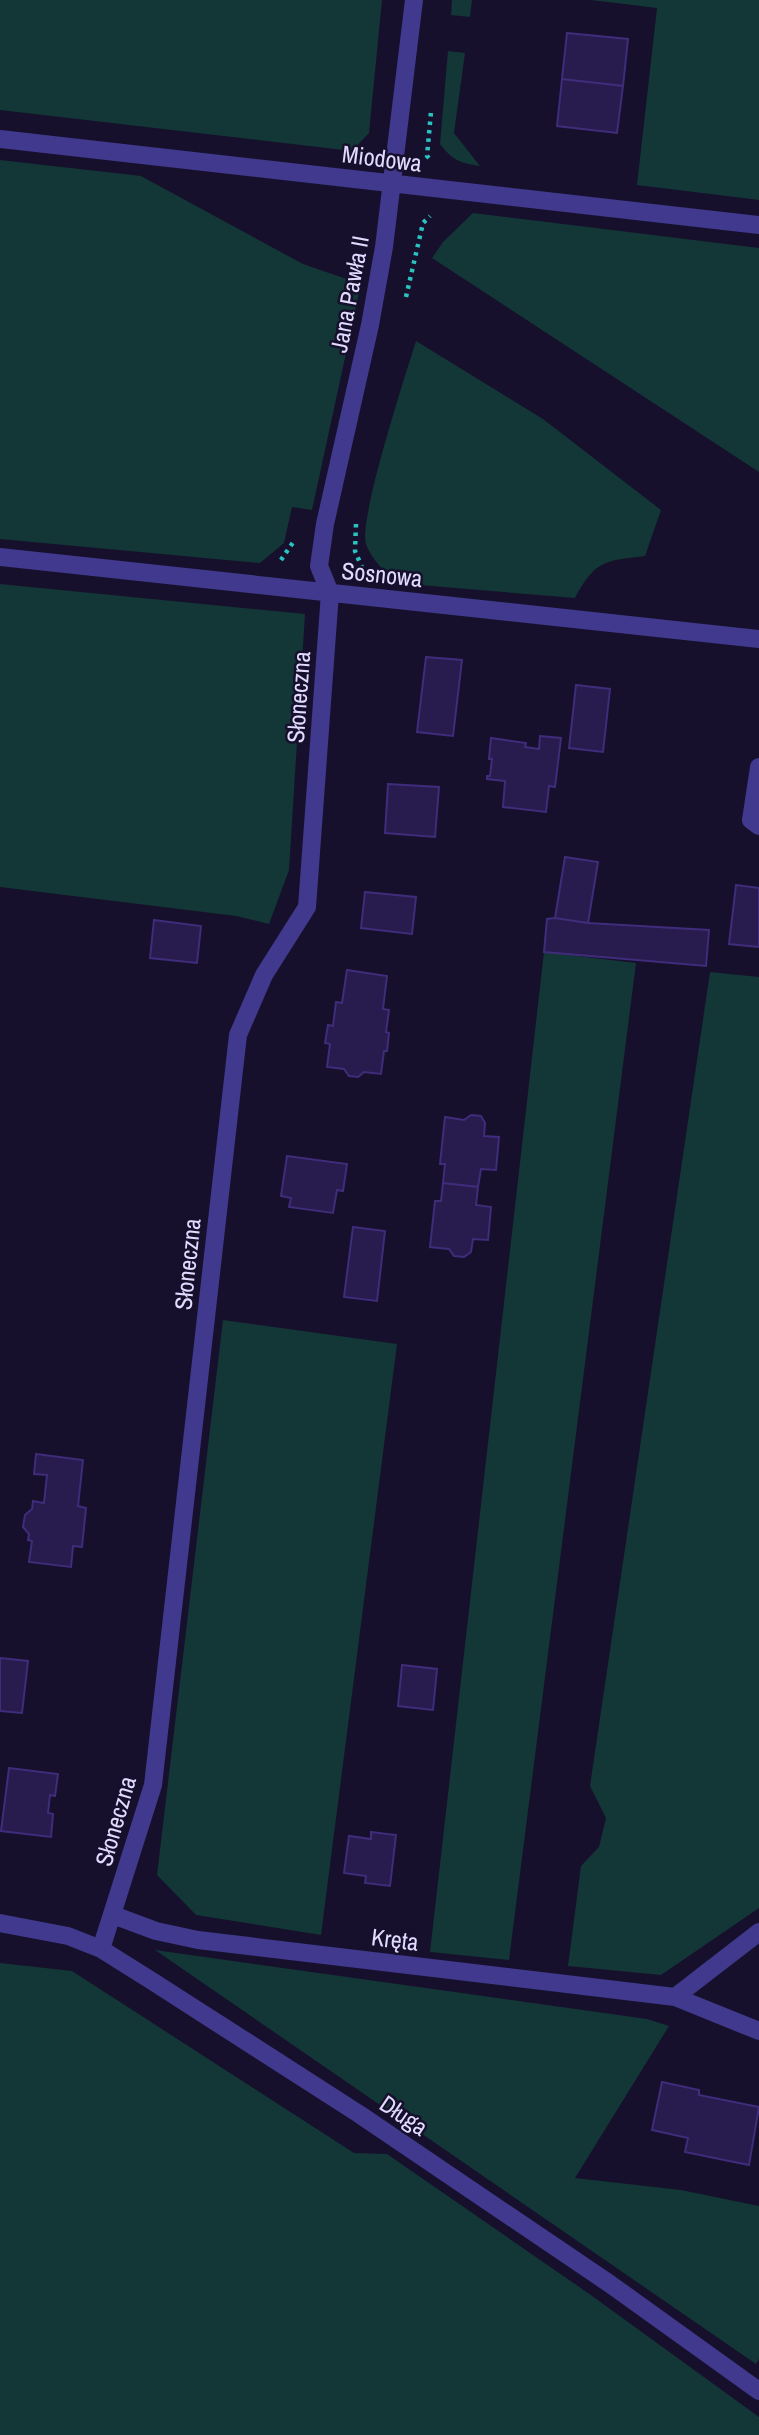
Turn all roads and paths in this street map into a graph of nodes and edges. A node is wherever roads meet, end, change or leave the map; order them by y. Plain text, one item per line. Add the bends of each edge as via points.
1 (414, 0) edge
2 (0, 139) edge
3 (391, 184) junction
4 (759, 225) edge
5 (356, 526) dead end
6 (0, 557) edge
7 (330, 593) junction
8 (362, 596) junction
9 (759, 639) edge
10 (759, 767) edge
11 (759, 826) edge
12 (114, 1915) junction
13 (0, 1923) edge
14 (759, 1932) edge
15 (101, 1950) junction
16 (675, 1997) junction
17 (759, 2031) edge
18 (759, 2391) edge

1 - 3 street, Jana Pawła II
2 - 3 street, Miodowa
3 - 4 street, Miodowa
3 - 7 street, Jana Pawła II via 370,325 325,524 319,566
5 - 8 path via 355,551 364,573
6 - 7 street, Sosnowa
7 - 8 street, Sosnowa
7 - 12 street, Słoneczna via 307,907 264,975 238,1035 153,1786
8 - 9 street, Sosnowa
10 - 11 street via 751,820
12 - 15 street, Słoneczna
12 - 16 street, Kręta via 198,1940
13 - 15 street, Długa via 68,1936
14 - 16 street
15 - 18 street, Długa via 359,2114
16 - 17 street, Kręta

